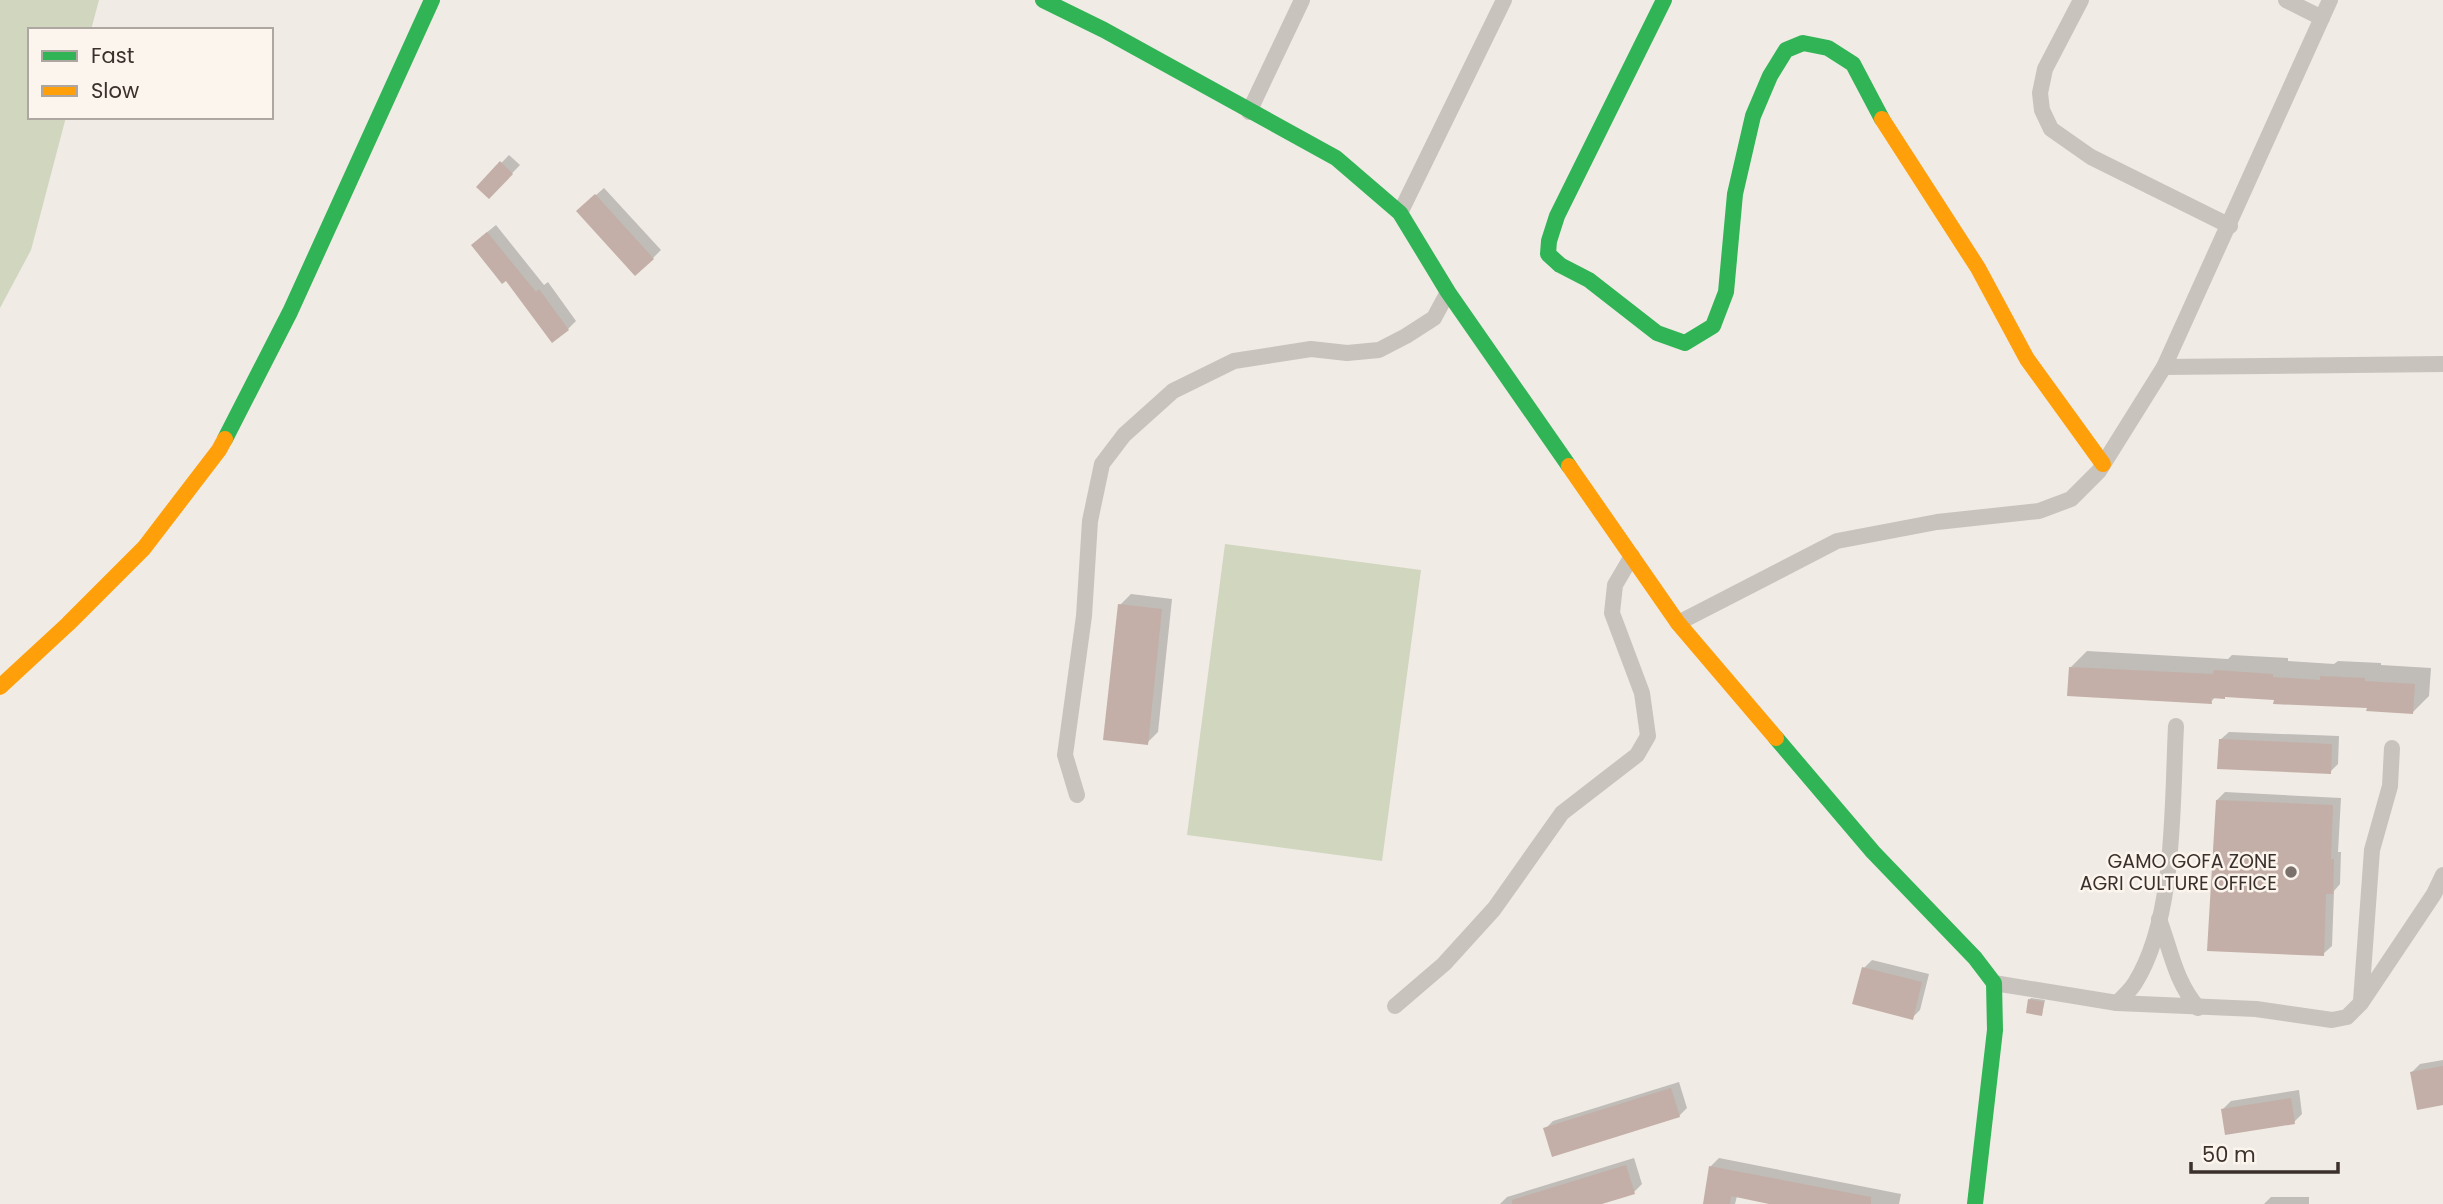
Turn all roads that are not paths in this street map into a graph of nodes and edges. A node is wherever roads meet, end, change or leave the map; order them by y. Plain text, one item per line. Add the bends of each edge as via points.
1 (432, 0) edge
2 (1043, 0) edge
3 (1302, 0) edge
4 (1504, 0) edge
5 (1664, 0) edge
6 (2081, 0) edge
7 (2286, 0) edge
8 (2330, 0) edge
9 (2322, 18) junction
10 (1249, 112) junction
11 (1400, 213) junction
12 (2230, 226) junction
13 (1448, 292) junction
14 (2443, 364) edge
15 (2164, 367) junction
16 (2103, 464) junction
17 (1632, 556) junction
18 (1678, 623) junction
19 (0, 687) edge
20 (2176, 726) dead end
21 (2392, 748) dead end
22 (1077, 795) dead end
23 (2443, 875) edge
24 (2159, 919) junction
25 (1994, 983) junction
26 (2117, 1003) junction
27 (2361, 1003) junction
28 (1395, 1006) dead end
29 (2198, 1008) junction
30 (1975, 1204) edge

1 - 19 street via 290,312 219,450 144,548
2 - 10 street
3 - 10 street
4 - 11 street
5 - 16 street via 1557,216 1548,254 1657,333 1685,343 1713,326 1726,292 1735,194 1753,116 1786,50 1803,43 1828,48 1853,64 1918,177 1978,268 2027,359
6 - 12 street via 2045,69 2040,93 2051,129 2091,156
7 - 9 street
8 - 9 street
9 - 12 street
10 - 11 street via 1336,159
11 - 13 street
12 - 15 street
13 - 17 street
13 - 22 street via 1434,318 1379,350 1311,349 1234,361 1173,391 1124,435 1102,464 1090,521 1084,616 1065,755
14 - 15 street
15 - 16 street
16 - 18 street via 2071,499 2039,511 1937,522 1837,541
17 - 18 street
17 - 28 street via 1615,585 1612,613 1642,694 1648,736 1637,755 1562,813 1494,909 1444,964
18 - 25 street via 1873,852
20 - 24 street via 2168,866
21 - 27 street via 2389,786 2372,850
23 - 27 street
24 - 26 street via 2134,985
24 - 29 street via 2177,977
25 - 26 street
25 - 30 street via 1995,1030
26 - 29 street
27 - 29 street via 2347,1017 2332,1020 2256,1009

